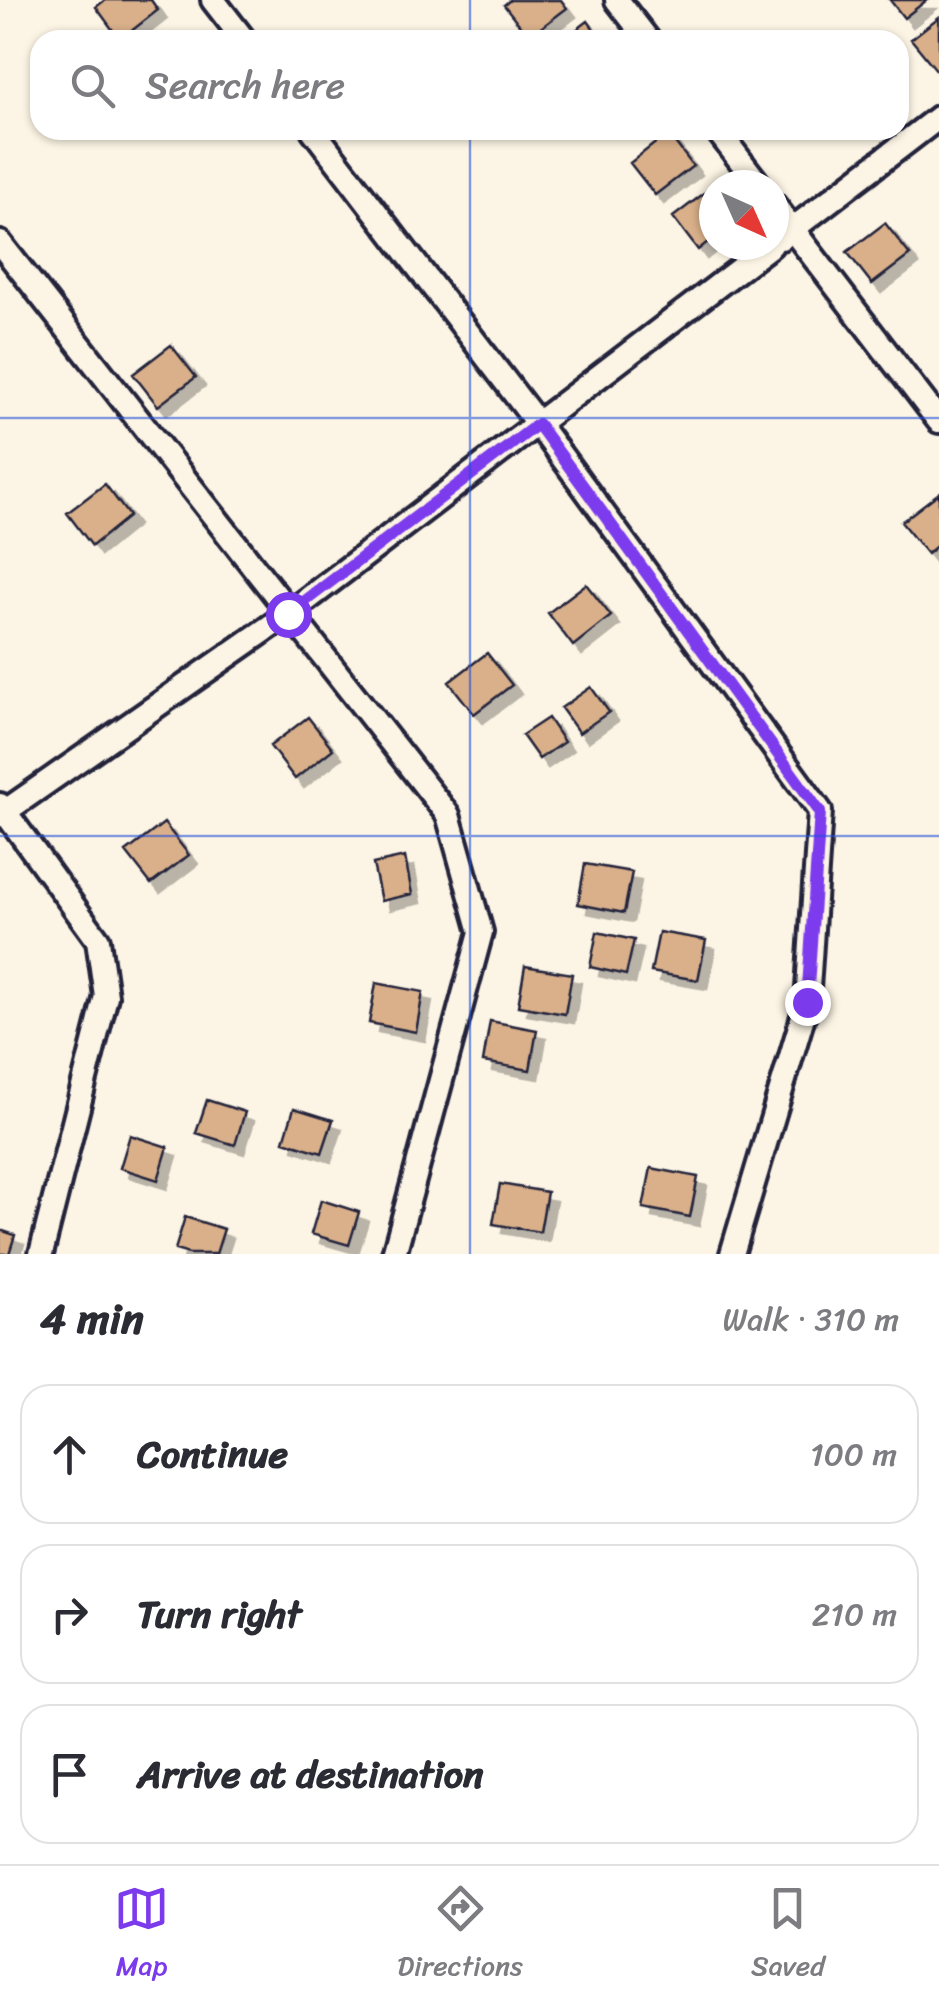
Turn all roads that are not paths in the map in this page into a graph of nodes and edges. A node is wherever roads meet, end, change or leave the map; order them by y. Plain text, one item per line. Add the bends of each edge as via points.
1 (213, 0) edge
2 (617, 0) edge
3 (236, 30) edge
4 (640, 30) edge
5 (939, 116) edge
6 (909, 139) edge
7 (320, 140) edge
8 (724, 140) edge
9 (908, 140) edge
10 (747, 170) edge
11 (789, 231) edge
12 (0, 243) edge
13 (789, 250) edge
14 (752, 260) edge
15 (939, 422) edge
16 (538, 424) junction
17 (288, 614) junction
18 (2, 810) edge
19 (40, 1254) edge
20 (394, 1254) edge
21 (732, 1254) edge

1 - 3 street
2 - 4 street
5 - 6 street
7 - 16 street
8 - 10 street
9 - 11 street
12 - 17 street
13 - 15 street
14 - 16 street
16 - 17 street
16 - 21 street via 820,812 807,1002
17 - 18 street
17 - 20 street via 448,815 480,932
18 - 19 street via 98,940 106,996

